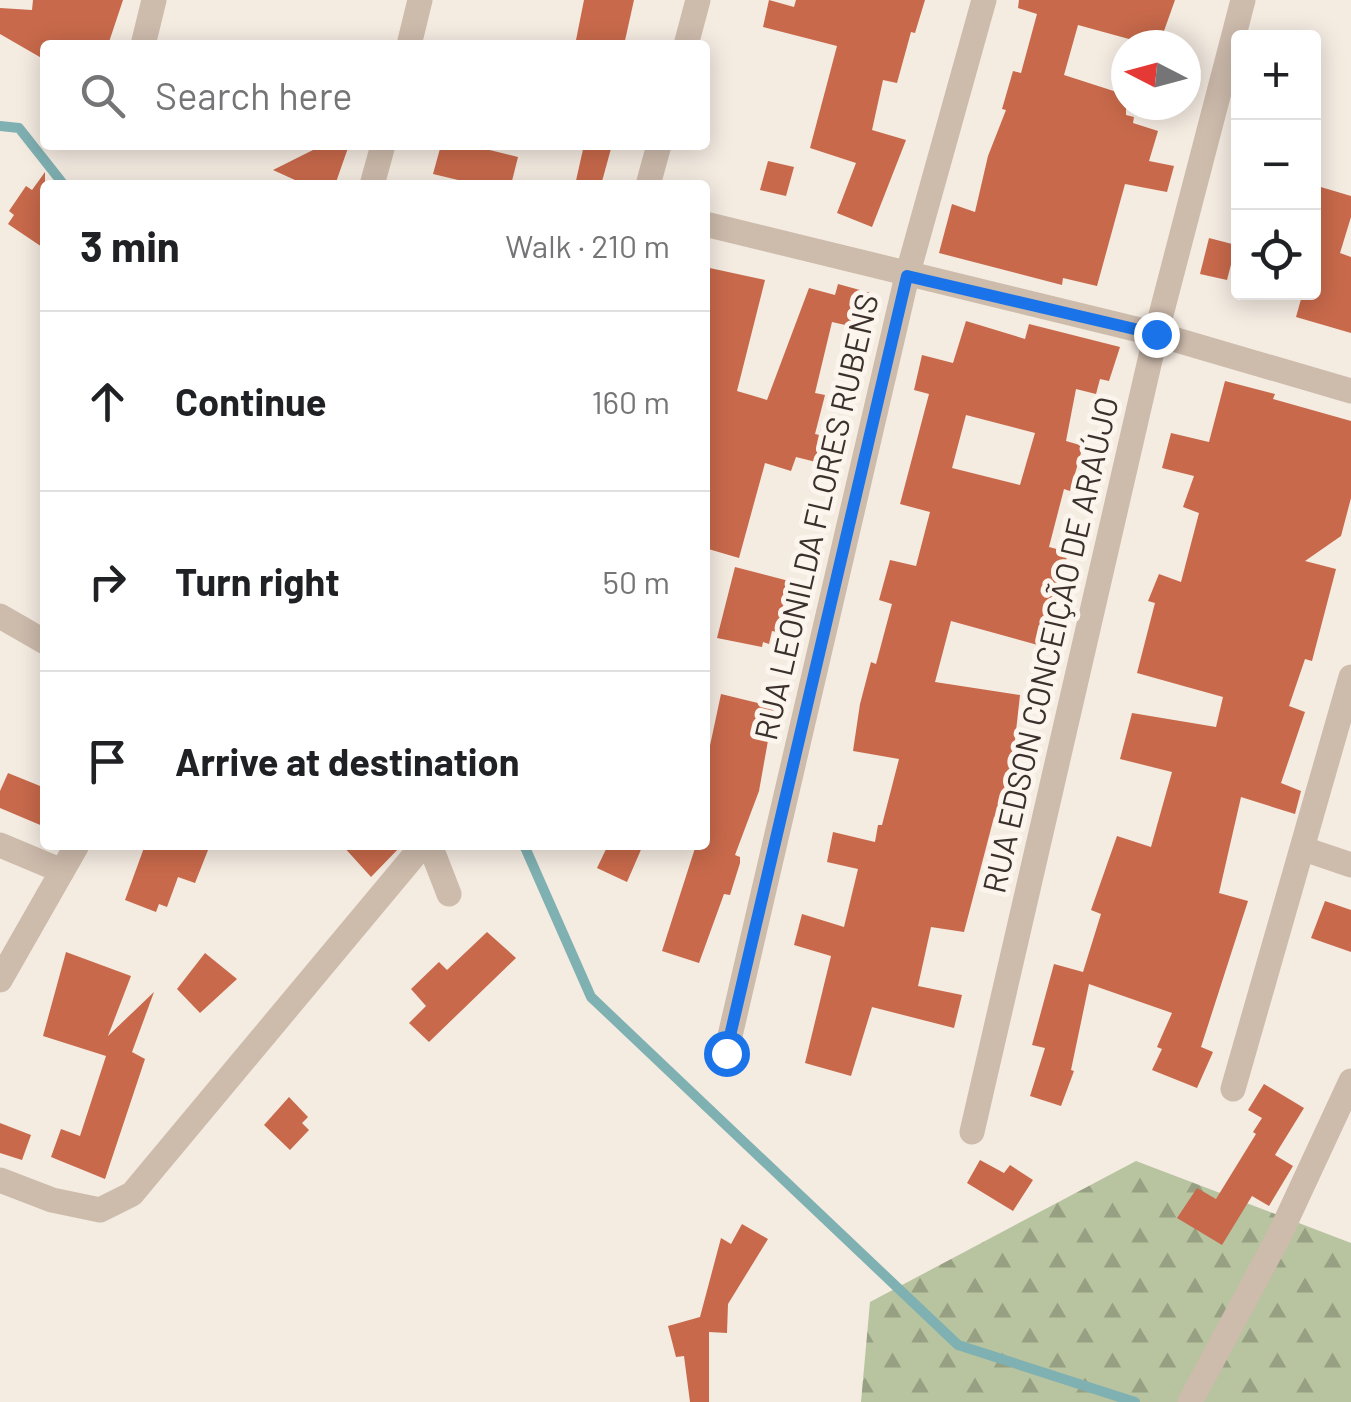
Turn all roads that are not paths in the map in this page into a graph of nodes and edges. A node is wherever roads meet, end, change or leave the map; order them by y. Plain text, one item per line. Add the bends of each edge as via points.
1 (154, 0) edge
2 (420, 0) edge
3 (698, 0) edge
4 (984, 0) edge
5 (1243, 0) edge
6 (143, 40) edge
7 (410, 40) edge
8 (687, 40) edge
9 (382, 150) edge
10 (658, 150) edge
11 (373, 180) edge
12 (649, 180) edge
13 (710, 225) edge
14 (907, 276) junction
15 (1156, 334) junction
16 (1351, 391) edge
17 (0, 616) edge
18 (40, 639) edge
19 (1351, 677) edge
20 (0, 845) edge
21 (1304, 849) junction
22 (74, 850) edge
23 (423, 850) edge
24 (429, 850) edge
25 (1351, 865) edge
26 (62, 871) junction
27 (448, 894) dead end
28 (0, 980) edge
29 (726, 1053) dead end
30 (1351, 1081) edge
31 (1233, 1089) dead end
32 (972, 1132) dead end
33 (0, 1180) edge
34 (1190, 1402) edge

1 - 6 street
2 - 7 street
3 - 8 street
4 - 14 street, RUA LEONILDA FLORES RUBENS
5 - 15 street, RUA EDSON CONCEIÇÃO DE ARAÚJO
9 - 11 street
10 - 12 street
13 - 14 street
14 - 15 street
14 - 29 street, RUA LEONILDA FLORES RUBENS
15 - 16 street
15 - 32 street, RUA EDSON CONCEIÇÃO DE ARAÚJO
17 - 18 street
19 - 21 street
20 - 26 street
21 - 25 street
21 - 31 street
22 - 26 street
23 - 33 street via 132,1194 100,1210
24 - 27 street
26 - 28 street
30 - 34 street via 1280,1236

